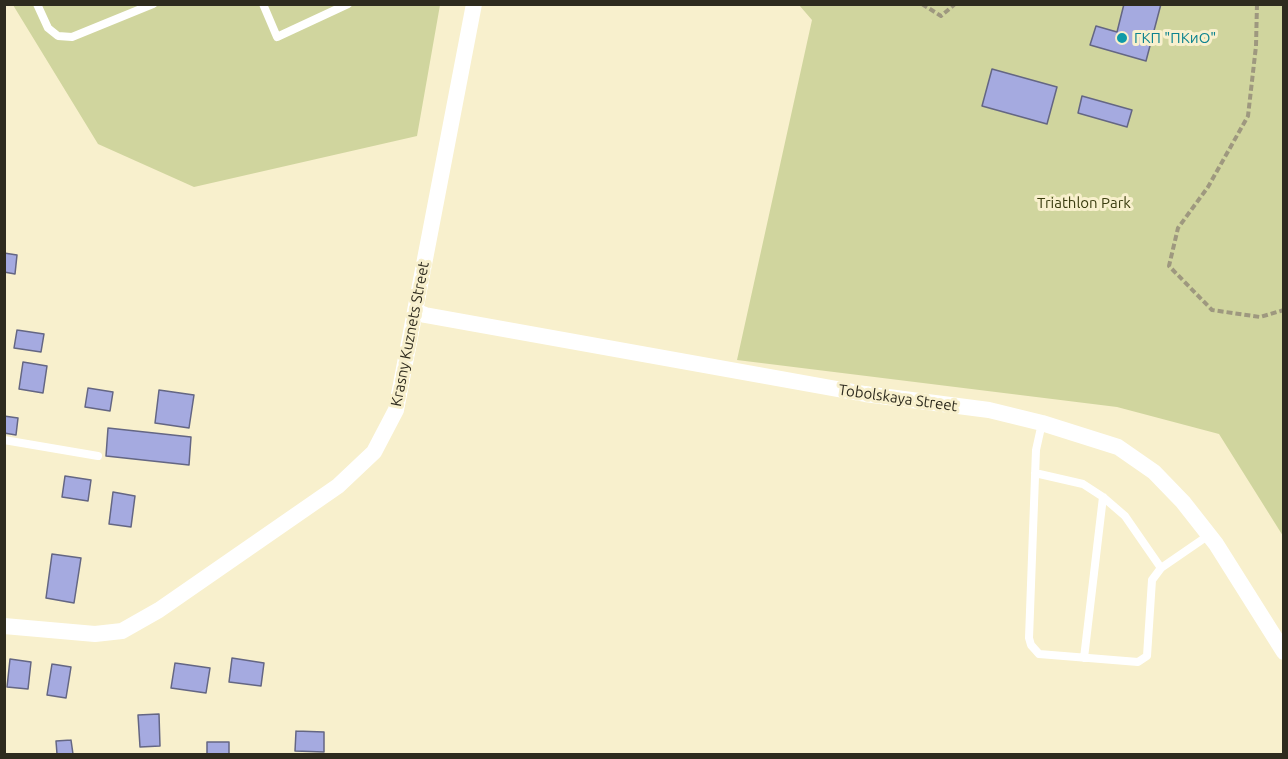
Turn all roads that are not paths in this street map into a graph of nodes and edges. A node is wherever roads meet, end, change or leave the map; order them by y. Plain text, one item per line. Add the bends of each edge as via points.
1 (37, 4) edge
2 (153, 4) edge
3 (263, 4) edge
4 (348, 4) edge
5 (474, 4) edge
6 (415, 311) junction
7 (1042, 423) junction
8 (4, 440) edge
9 (98, 456) dead end
10 (1035, 473) junction
11 (1103, 497) junction
12 (1209, 535) junction
13 (1161, 568) junction
14 (4, 626) edge
15 (1284, 652) edge
16 (1084, 658) junction

1 - 2 lane via 48,28 57,36 72,37
3 - 4 lane via 277,37
5 - 6 street, Krasny Kuznets Street
6 - 7 street, Tobolskaya Street via 865,394 989,410
6 - 14 street, Krasny Kuznets Street via 396,410 374,452 338,486 159,610 122,631 95,634
7 - 10 lane
7 - 12 street, Tobolskaya Street via 1118,447 1145,465 1183,502
8 - 9 lane
10 - 11 lane via 1083,484
10 - 16 lane via 1029,638 1039,654
11 - 13 lane via 1125,516
11 - 16 lane
12 - 13 lane
12 - 15 street, Tobolskaya Street
13 - 16 lane via 1152,580 1147,656 1138,662

